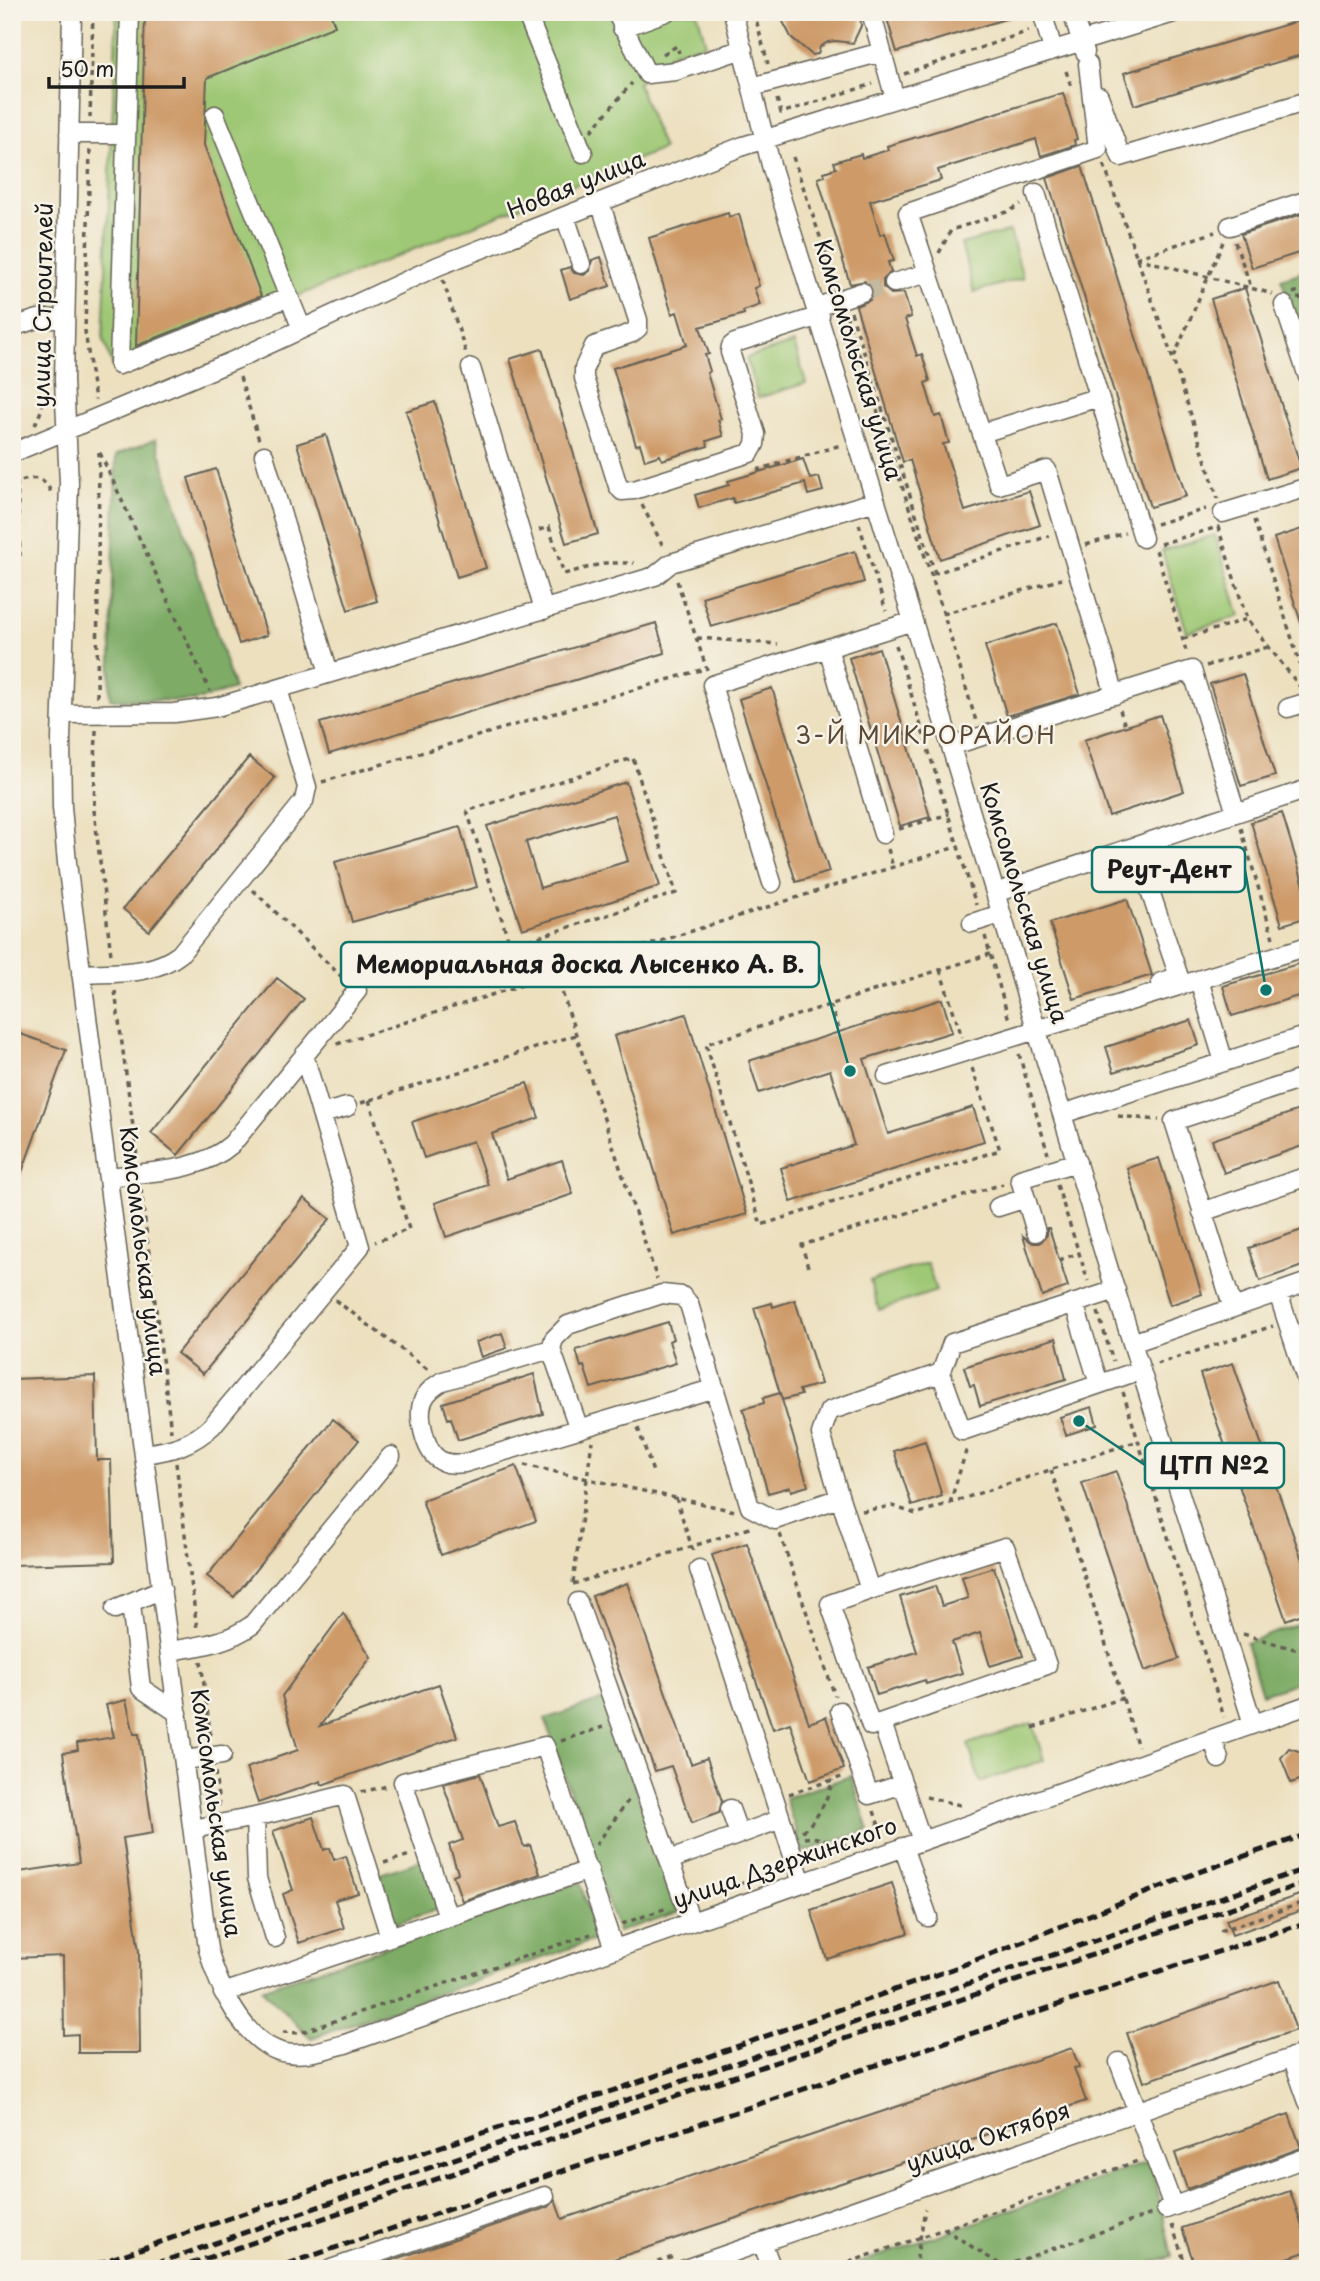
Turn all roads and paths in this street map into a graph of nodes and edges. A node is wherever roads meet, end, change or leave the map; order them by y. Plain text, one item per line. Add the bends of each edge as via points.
1 (72, 12) edge
2 (93, 12) edge
3 (130, 12) edge
4 (526, 12) edge
5 (666, 12) edge
6 (733, 12) edge
7 (871, 12) edge
8 (1072, 12) edge
9 (1177, 12) edge
10 (1044, 19) edge
11 (619, 20) edge
12 (1082, 41) junction
13 (743, 49) junction
14 (1053, 50) junction
15 (678, 51) dead end
16 (882, 52) junction
17 (1088, 64) junction
18 (644, 69) junction
19 (889, 79) junction
20 (752, 87) junction
21 (895, 99) junction
22 (1308, 101) edge
23 (781, 113) dead end
24 (215, 115) dead end
25 (69, 134) junction
26 (90, 134) junction
27 (125, 134) junction
28 (765, 139) junction
29 (581, 149) joint
30 (1098, 149) junction
31 (793, 157) dead end
32 (1036, 193) joint
33 (1308, 200) edge
34 (600, 202) junction
35 (565, 216) junction
36 (1230, 226) junction
37 (937, 256) dead end
38 (1136, 258) junction
39 (581, 264) dead end
40 (438, 266) junction
41 (928, 273) junction
42 (1209, 277) junction
43 (894, 283) tunnel mouth
44 (1251, 288) junction
45 (289, 297) junction
46 (850, 298) junction
47 (1283, 300) joint
48 (818, 312) junction
49 (65, 319) junction
50 (12, 327) edge
51 (302, 329) junction
52 (464, 347) dead end
53 (1173, 359) junction
54 (471, 368) dead end
55 (1308, 377) edge
56 (244, 392) dead end
57 (1100, 397) junction
58 (43, 400) dead end
59 (94, 400) dead end
60 (29, 428) dead end
61 (67, 431) junction
62 (982, 433) junction
63 (258, 436) dead end
64 (12, 453) edge
65 (264, 455) dead end
66 (15, 483) edge
67 (1308, 487) edge
68 (639, 499) dead end
69 (876, 501) junction
70 (52, 502) dead end
71 (1249, 505) junction
72 (854, 508) junction
73 (1222, 509) joint
74 (522, 535) junction
75 (1051, 535) dead end
76 (1143, 538) dead end
77 (20, 556) dead end
78 (671, 563) junction
79 (933, 574) junction
80 (1078, 575) junction
81 (544, 610) junction
82 (943, 614) junction
83 (1247, 619) junction
84 (913, 621) junction
85 (891, 628) junction
86 (697, 638) junction
87 (1183, 639) junction
88 (789, 645) dead end
89 (1268, 647) junction
90 (828, 648) junction
91 (1192, 670) junction
92 (329, 673) junction
93 (707, 681) junction
94 (1308, 688) edge
95 (278, 689) junction
96 (1115, 695) junction
97 (1308, 696) edge
98 (1308, 702) edge
99 (58, 704) junction
100 (217, 707) junction
101 (1288, 708) dead end
102 (97, 714) junction
103 (981, 737) junction
104 (951, 746) junction
105 (307, 787) junction
106 (1308, 789) edge
107 (1236, 813) junction
108 (949, 814) junction
109 (883, 834) joint
110 (1113, 854) junction
111 (241, 878) junction
112 (772, 883) dead end
113 (995, 893) junction
114 (1001, 914) junction
115 (972, 923) dead end
116 (510, 946) junction
117 (1308, 946) edge
118 (990, 954) dead end
119 (1278, 955) junction
120 (940, 970) junction
121 (113, 972) junction
122 (81, 974) junction
123 (556, 974) junction
124 (1199, 980) junction
125 (523, 985) junction
126 (357, 991) joint
127 (830, 1005) junction
128 (1036, 1026) junction
129 (840, 1032) dead end
130 (576, 1035) junction
131 (1308, 1035) edge
132 (967, 1052) junction
133 (304, 1055) junction
134 (1224, 1062) junction
135 (887, 1076) dead end
136 (1308, 1077) edge
137 (369, 1100) junction
138 (347, 1107) joint
139 (321, 1114) junction
140 (1062, 1114) junction
141 (1110, 1115) dead end
142 (1174, 1121) junction
143 (1077, 1162) junction
144 (139, 1172) junction
145 (1308, 1176) edge
146 (109, 1177) junction
147 (1020, 1179) junction
148 (1026, 1198) junction
149 (998, 1207) dead end
150 (1202, 1212) junction
151 (1036, 1231) dead end
152 (389, 1237) dead end
153 (1079, 1253) dead end
154 (1059, 1260) dead end
155 (808, 1267) dead end
156 (654, 1270) dead end
157 (1308, 1282) edge
158 (1115, 1290) junction
159 (323, 1291) junction
160 (1278, 1293) junction
161 (1074, 1303) junction
162 (1233, 1308) junction
163 (1287, 1321) junction
164 (1132, 1343) junction
165 (551, 1349) junction
166 (1145, 1368) junction
167 (941, 1373) junction
168 (443, 1381) junction
169 (1099, 1384) junction
170 (1308, 1385) edge
171 (715, 1388) junction
172 (633, 1413) junction
173 (586, 1427) junction
174 (974, 1427) junction
175 (1138, 1441) dead end
176 (174, 1449) junction
177 (145, 1454) junction
178 (391, 1456) dead end
179 (487, 1457) junction
180 (1051, 1470) junction
181 (654, 1475) dead end
182 (587, 1479) junction
183 (676, 1498) junction
184 (840, 1498) junction
185 (950, 1503) junction
186 (738, 1511) dead end
187 (775, 1520) junction
188 (692, 1546) junction
189 (699, 1569) joint
190 (162, 1589) junction
191 (870, 1590) junction
192 (578, 1602) dead end
193 (1233, 1631) dead end
194 (200, 1646) junction
195 (170, 1651) junction
196 (1308, 1653) edge
197 (1123, 1698) junction
198 (1308, 1705) edge
199 (840, 1711) joint
200 (178, 1713) junction
201 (620, 1721) junction
202 (882, 1723) junction
203 (1253, 1724) junction
204 (1034, 1728) dead end
205 (1213, 1739) junction
206 (545, 1746) junction
207 (1138, 1747) dead end
208 (217, 1755) junction
209 (1219, 1759) dead end
210 (184, 1760) junction
211 (860, 1771) junction
212 (833, 1780) junction
213 (404, 1782) junction
214 (641, 1782) junction
215 (903, 1784) junction
216 (345, 1795) junction
217 (869, 1795) junction
218 (775, 1799) junction
219 (730, 1809) dead end
220 (255, 1817) junction
221 (781, 1819) junction
222 (222, 1824) junction
223 (193, 1829) junction
224 (740, 1834) junction
225 (882, 1835) dead end
226 (789, 1841) junction
227 (922, 1841) junction
228 (848, 1846) dead end
229 (903, 1847) junction
230 (426, 1850) junction
231 (670, 1860) junction
232 (587, 1865) junction
233 (368, 1868) junction
234 (803, 1883) junction
235 (1308, 1901) edge
236 (448, 1917) junction
237 (928, 1917) dead end
238 (691, 1922) junction
239 (1220, 1931) dead end
240 (390, 1937) junction
241 (275, 1938) dead end
242 (614, 1949) junction
243 (223, 1993) junction
244 (277, 2051) joint
245 (311, 2052) junction
246 (1300, 2054) edge
247 (1119, 2062) dead end
248 (316, 2070) dead end
249 (1308, 2102) edge
250 (1136, 2111) junction
251 (1154, 2156) junction
252 (1308, 2157) edge
253 (545, 2196) dead end
254 (1169, 2207) junction
255 (925, 2209) dead end
256 (944, 2229) junction
257 (919, 2238) junction
258 (762, 2242) junction
259 (358, 2264) edge
260 (1002, 2266) junction
261 (331, 2269) edge
262 (685, 2269) edge
263 (772, 2269) edge
264 (830, 2269) edge
265 (915, 2269) edge
266 (995, 2269) edge
267 (1188, 2269) edge

1 - 25 street, улица Строителей
2 - 26 path
3 - 27 street via 134,97
4 - 29 street
5 - 11 street
6 - 13 street, Комсомольская улица
7 - 16 street
8 - 12 street
9 - 12 street, Новая улица
10 - 14 street
10 - 19 path
11 - 18 street
12 - 14 street, Новая улица
12 - 17 street
13 - 18 street via 676,71 647,74
13 - 20 street, Комсомольская улица
14 - 21 street, Новая улица
15 - 18 path via 677,46 670,48
16 - 19 street
16 - 20 street
17 - 22 street via 1121,157
17 - 30 street
18 - 29 path
19 - 21 street
19 - 23 path
20 - 28 street, Комсомольская улица
21 - 28 street, Новая улица
24 - 45 street
25 - 26 street
25 - 49 street, улица Строителей
26 - 27 street
26 - 59 path via 85,331
27 - 45 street via 119,365
28 - 34 street, Новая улица
28 - 48 street, Комсомольская улица
30 - 38 path
30 - 41 street via 908,213
31 - 46 path
32 - 37 path via 1010,211 951,230
32 - 57 street
33 - 36 street
34 - 35 street, Новая улица
34 - 48 street via 638,328 594,346 584,373 622,491 750,453 756,434 731,346
35 - 39 street
35 - 40 street, Новая улица
36 - 38 path
36 - 42 path
36 - 44 path
38 - 42 path
38 - 53 path
40 - 51 street, Новая улица
40 - 52 path
41 - 43 street
41 - 62 street
42 - 44 path
42 - 53 path
44 - 47 path
45 - 51 street
46 - 48 street
46 - 79 path
46 - 79 path
47 - 55 street
48 - 69 street, Комсомольская улица
49 - 50 street via 38,319
49 - 61 street, улица Строителей
51 - 61 street, Новая улица
53 - 73 path
54 - 74 street
56 - 63 path
57 - 62 street
57 - 76 street
58 - 60 path via 35,424
61 - 64 street, Новая улица
61 - 99 street, Комсомольская улица via 69,483
62 - 80 street via 999,485 1047,470
65 - 92 street
66 - 70 path via 39,478 47,484
66 - 77 path
67 - 71 street
68 - 78 path
69 - 72 street
69 - 84 street, Комсомольская улица
71 - 73 street
71 - 94 path
72 - 78 street
72 - 85 path
74 - 78 path via 549,527 564,574 605,563
74 - 81 street
75 - 79 path
78 - 81 street via 655,576
78 - 86 path
79 - 82 path
80 - 82 path
80 - 96 street
81 - 92 street
82 - 103 path
83 - 87 path
83 - 87 path via 1217,527 1154,546
83 - 89 path
84 - 85 street
84 - 104 street, Комсомольская улица
85 - 90 street
85 - 108 path
86 - 88 path
86 - 93 path
87 - 91 path
89 - 91 path
89 - 97 path
90 - 93 street
90 - 109 street
91 - 96 street
91 - 107 street
92 - 95 street
93 - 105 path
93 - 112 street
95 - 100 street
95 - 105 street
96 - 103 street
98 - 101 street
99 - 102 street
99 - 122 street, Комсомольская улица via 62,807
100 - 102 street
100 - 102 path via 99,451
102 - 121 path via 94,810
103 - 104 street
104 - 113 street, Комсомольская улица
105 - 111 street via 304,801
106 - 107 street
107 - 110 street
107 - 119 path
108 - 109 path
108 - 123 path via 959,846
110 - 113 street
110 - 128 street via 1149,888 1178,977
111 - 121 street via 169,963
111 - 126 path
113 - 114 street, Комсомольская улица
114 - 115 street
114 - 128 street, Комсомольская улица
116 - 116 path via 676,893 633,758 467,811
116 - 125 path
117 - 119 street
118 - 120 path
119 - 124 street
120 - 127 path
120 - 132 path
121 - 122 street
121 - 144 path
122 - 146 street, Комсомольская улица
123 - 125 path
123 - 130 path
124 - 128 street
124 - 134 street
125 - 133 path
126 - 133 street
127 - 129 path
127 - 132 path via 706,1044 761,1225 1000,1150
128 - 132 street
128 - 140 street, Комсомольская улица
130 - 137 path
130 - 156 path
131 - 134 street
132 - 135 street
133 - 139 street
133 - 144 street via 220,1154 197,1165
134 - 140 street
136 - 142 street
137 - 138 path
137 - 152 path via 409,1229
138 - 139 street
139 - 159 street via 360,1247
140 - 143 street, Комсомольская улица
141 - 142 path
142 - 150 street
143 - 147 street
143 - 158 street, Комсомольская улица
144 - 146 street
144 - 176 path
145 - 150 street
146 - 177 street, Комсомольская улица
147 - 148 street
147 - 155 path via 802,1245
148 - 149 street
148 - 151 street
150 - 162 street
153 - 154 path
157 - 160 street
158 - 161 street
158 - 164 street, Комсомольская улица
159 - 168 path
159 - 176 street via 212,1426 199,1438
160 - 162 street
160 - 163 street
161 - 167 street via 952,1343
161 - 169 street
162 - 164 street
163 - 166 path
163 - 170 street
164 - 166 street, Комсомольская улица
165 - 168 street
165 - 171 street via 568,1325 671,1293 689,1304
165 - 173 street
166 - 169 street
166 - 203 street, Комсомольская улица
167 - 174 street via 962,1431
167 - 184 street via 829,1411 821,1434
168 - 179 street via 423,1400 420,1413 430,1450 451,1464
169 - 174 street
171 - 172 street
171 - 187 street via 750,1507
172 - 173 street
172 - 181 path
173 - 179 street
173 - 182 path
174 - 185 path
175 - 180 path
176 - 177 street
176 - 194 path
177 - 190 street, Комсомольская улица
178 - 194 street via 252,1625 238,1635
179 - 182 path
180 - 185 path
180 - 197 path
182 - 183 path
182 - 188 path via 573,1584
183 - 186 path
183 - 188 path
184 - 185 path via 859,1512 892,1506 916,1514
184 - 187 street
184 - 191 street
187 - 188 path
187 - 199 path
188 - 189 path
189 - 218 street
190 - 195 street, Комсомольская улица
190 - 200 street via 123,1606 141,1688
191 - 202 street via 830,1604 870,1727
191 - 202 street via 1005,1547 1047,1665
192 - 201 street
193 - 196 path
194 - 195 street
194 - 208 path
195 - 200 street, Комсомольская улица
197 - 204 path
197 - 207 path
198 - 203 street, улица Дзержинского
199 - 211 street
200 - 210 street, Комсомольская улица
201 - 206 path
201 - 214 street
202 - 215 street
203 - 205 street, улица Дзержинского
205 - 209 street
205 - 227 street, улица Дзержинского
206 - 213 street
206 - 232 street
208 - 210 street
208 - 222 path
210 - 223 street, Комсомольская улица
211 - 212 path
211 - 217 street
212 - 218 path
212 - 226 path via 810,1826
213 - 216 path
213 - 230 street
214 - 231 street
214 - 232 path
215 - 217 street
215 - 227 street
216 - 220 street
216 - 233 street
217 - 225 path
218 - 221 street
219 - 224 street
220 - 222 street
220 - 241 street via 257,1878
221 - 224 street
221 - 226 street
222 - 223 street
223 - 243 street, Комсомольская улица via 208,1949
224 - 231 street
226 - 228 path via 813,1837
226 - 234 street
227 - 229 street, улица Дзержинского
229 - 234 street, улица Дзержинского
229 - 237 street
230 - 233 path
230 - 236 street
231 - 238 street
232 - 236 street
232 - 242 street
233 - 240 street
234 - 238 street, улица Дзержинского
235 - 239 path
236 - 240 street
238 - 242 street, улица Дзержинского
240 - 243 street
242 - 245 street, улица Дзержинского
243 - 244 street, Комсомольская улица via 247,2028
244 - 245 street, улица Дзержинского
245 - 248 street
246 - 249 street
246 - 250 street, улица Октября
247 - 250 street
250 - 251 street
250 - 258 street, улица Октября
251 - 254 street
251 - 256 path
252 - 254 street
253 - 259 street
254 - 260 path
254 - 267 path
255 - 257 path
256 - 257 path
256 - 260 path
257 - 264 path
257 - 265 path
258 - 262 street, улица Октября
258 - 263 street
259 - 261 street
260 - 266 path

